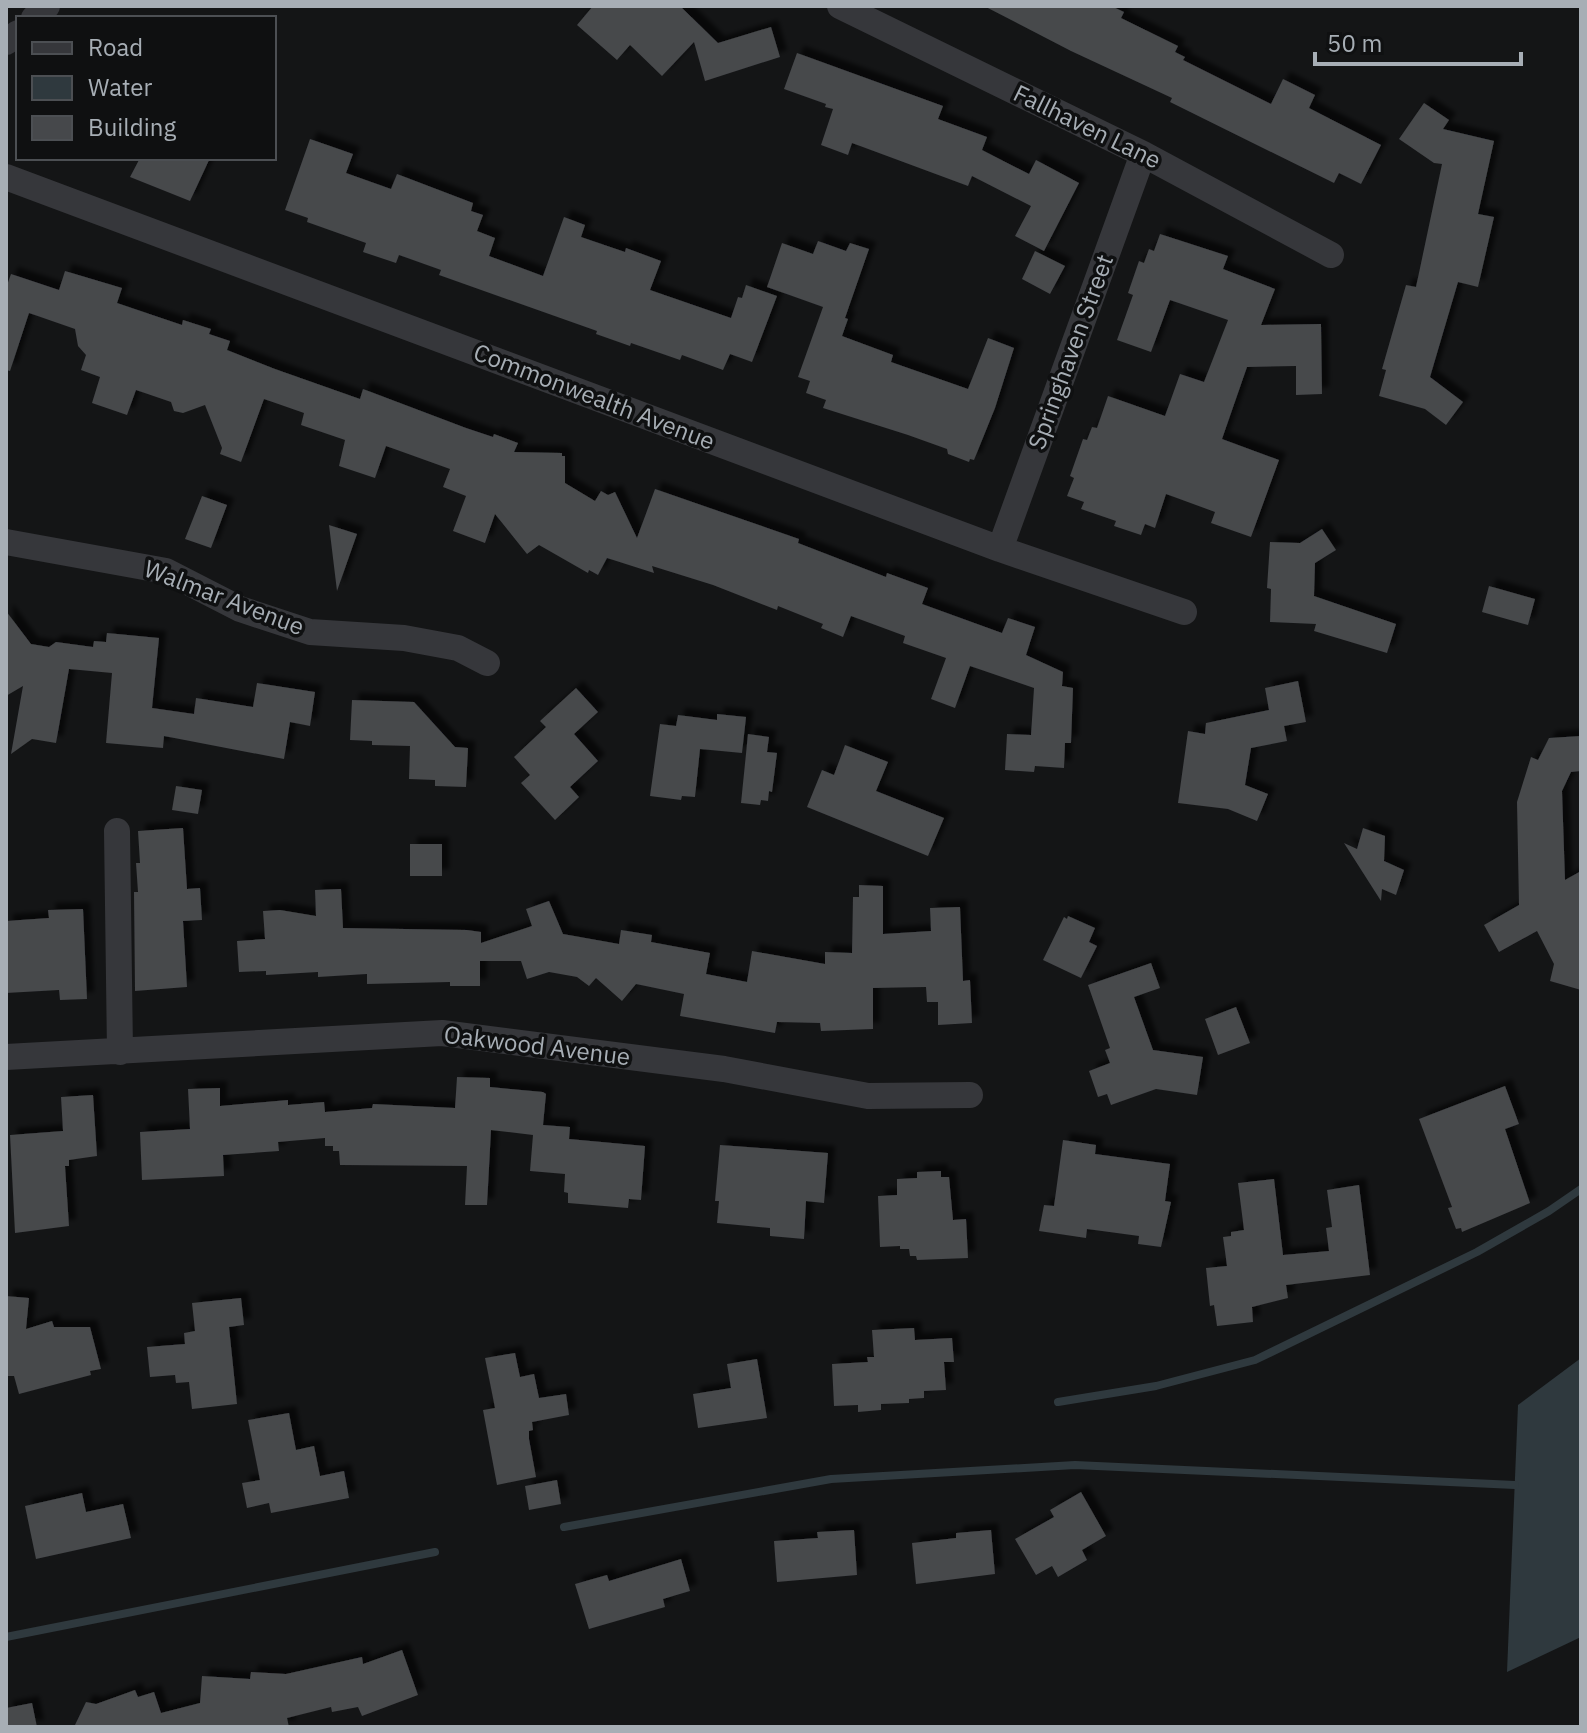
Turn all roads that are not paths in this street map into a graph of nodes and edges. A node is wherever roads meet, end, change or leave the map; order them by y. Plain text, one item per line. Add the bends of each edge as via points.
1 (840, 6) edge
2 (1143, 154) junction
3 (6, 177) edge
4 (1331, 255) dead end
5 (6, 542) edge
6 (1000, 549) junction
7 (1184, 612) dead end
8 (487, 663) dead end
9 (117, 831) dead end
10 (120, 1052) junction
11 (6, 1057) edge
12 (970, 1095) dead end

1 - 2 street, Fallhaven Lane
2 - 4 street, Fallhaven Lane
2 - 6 street, Springhaven Street
3 - 6 street, Commonwealth Avenue
5 - 8 street, Walmar Avenue via 166,571 240,609 310,632 404,638 458,648
6 - 7 street, Commonwealth Avenue
9 - 10 street
10 - 11 street, Oakwood Avenue
10 - 12 street, Oakwood Avenue via 442,1033 724,1069 868,1096

